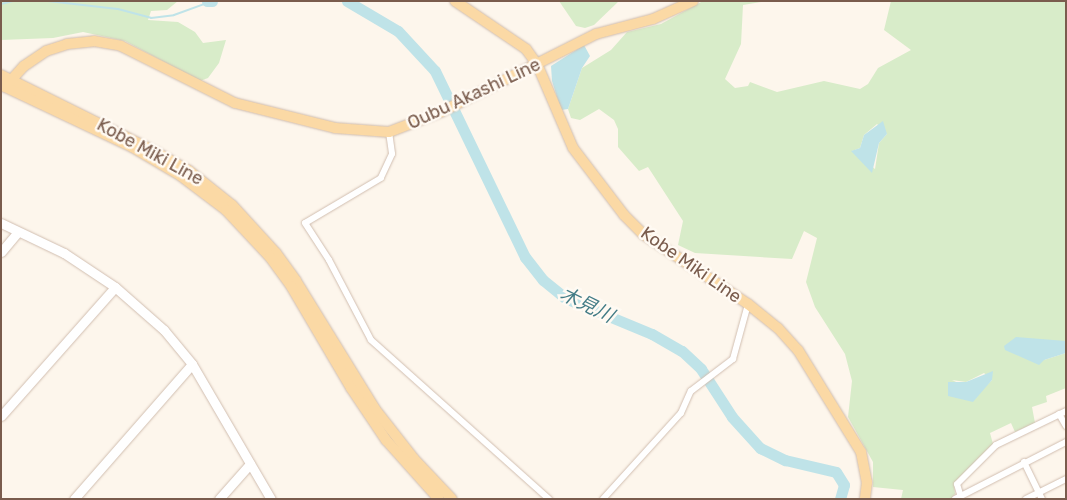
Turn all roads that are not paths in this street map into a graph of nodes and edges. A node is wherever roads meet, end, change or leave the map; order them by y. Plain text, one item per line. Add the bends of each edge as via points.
1 (454, 1) edge
2 (693, 1) edge
3 (537, 64) junction
4 (1, 75) edge
5 (4, 87) edge
6 (389, 132) junction
7 (1, 223) edge
8 (18, 232) junction
9 (1, 252) edge
10 (115, 287) junction
11 (748, 304) junction
12 (192, 364) junction
13 (1063, 412) edge
14 (1, 416) edge
15 (1066, 426) edge
16 (1066, 442) edge
17 (1024, 462) junction
18 (250, 464) junction
19 (1066, 479) edge
20 (608, 493) junction
21 (1040, 495) edge
22 (958, 496) edge
23 (74, 499) edge
24 (219, 499) edge
25 (271, 499) edge
26 (439, 499) edge
27 (452, 499) edge
28 (549, 499) edge
29 (603, 499) edge
30 (614, 499) edge
31 (865, 499) edge
32 (1026, 499) edge

1 - 3 main road, Kobe Miki Line via 526,49
2 - 3 main road, Oubu Akashi Line via 653,19 596,34
3 - 6 main road, Oubu Akashi Line via 441,112
3 - 11 main road, Kobe Miki Line via 573,148 624,215 643,234
4 - 5 main road, Kobe Miki Line
5 - 6 main road, Oubu Akashi Line via 46,51 67,44 94,41 121,46 235,103 335,128
5 - 26 main road, Kobe Miki Line via 139,151 181,176 226,210 270,257 291,286 386,440
5 - 27 main road, Kobe Miki Line via 158,153 188,170 232,205 265,239 296,281 375,409 414,459
6 - 28 street via 392,154 381,178 305,223 329,260 371,340
7 - 8 street
8 - 9 street
8 - 10 street via 64,253
10 - 12 street via 164,330
10 - 14 street
11 - 20 street via 733,358 691,391 681,413
11 - 31 main road, Kobe Miki Line via 778,328 798,350 861,452 867,482
12 - 18 street
12 - 23 street
13 - 15 street
13 - 22 street via 996,445 957,484
16 - 17 street
17 - 21 street
17 - 22 street
18 - 24 street
18 - 25 street
19 - 21 street
20 - 29 street
20 - 30 street
21 - 32 street

